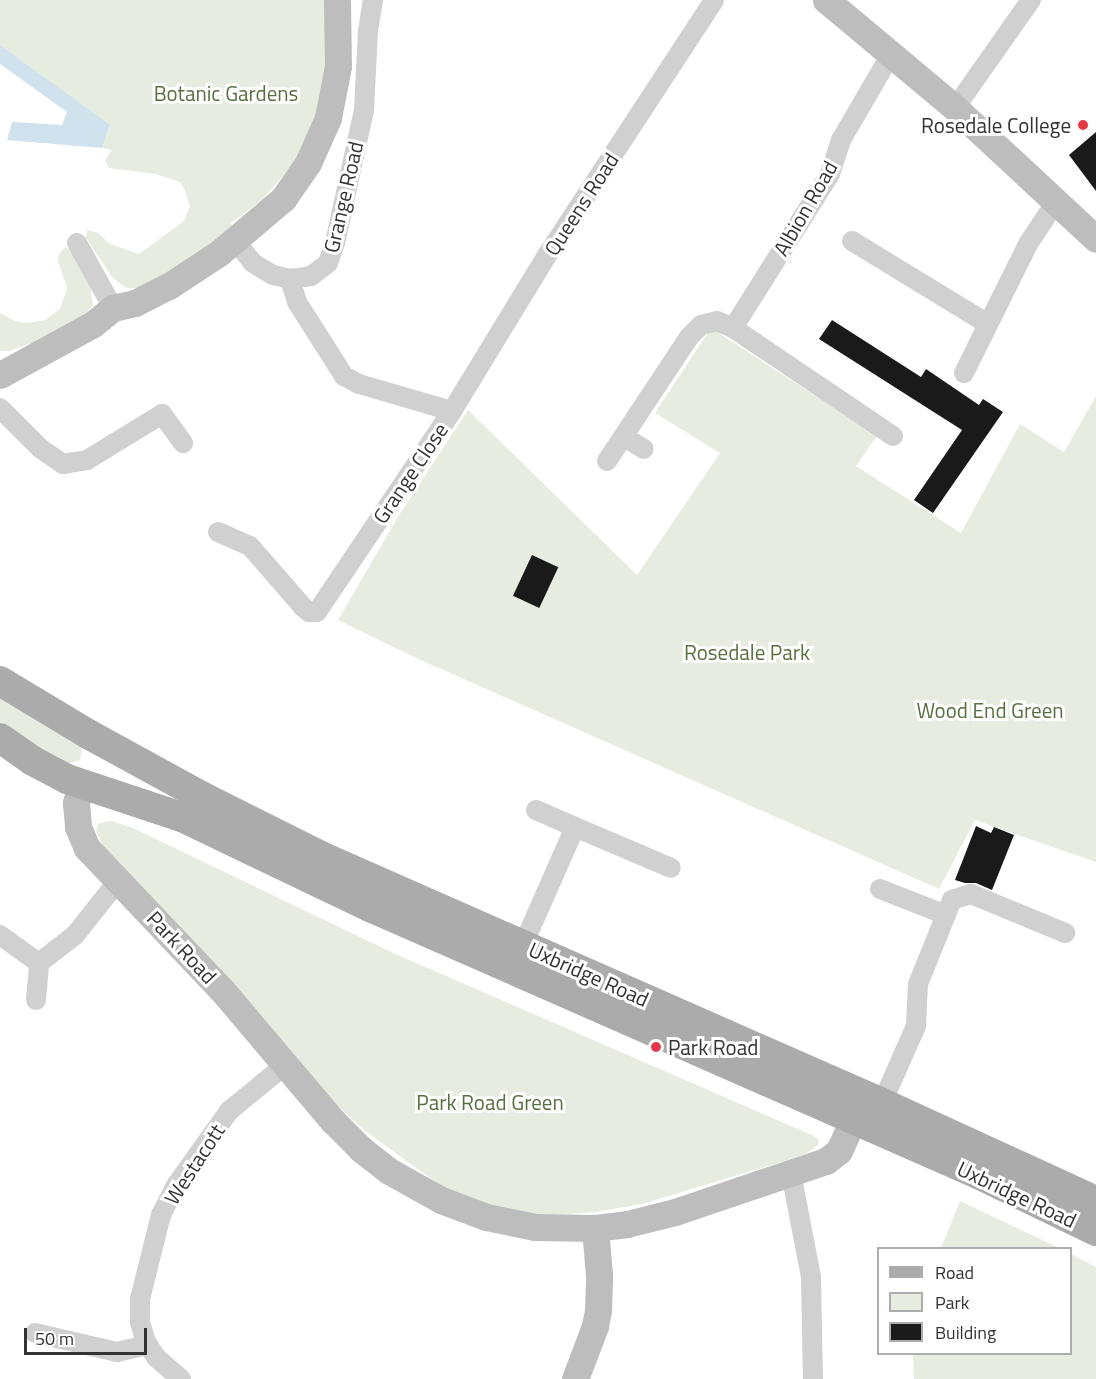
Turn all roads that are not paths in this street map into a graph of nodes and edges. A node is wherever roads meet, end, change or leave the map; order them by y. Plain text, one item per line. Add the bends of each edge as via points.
1 (336, 0) edge
2 (373, 0) edge
3 (714, 0) edge
4 (826, 0) edge
5 (1031, 0) edge
6 (891, 54) junction
7 (955, 108) junction
8 (1057, 200) junction
9 (1096, 238) edge
10 (235, 240) junction
11 (852, 241) dead end
12 (77, 243) dead end
13 (290, 279) junction
14 (114, 308) junction
15 (988, 324) junction
16 (732, 328) junction
17 (964, 373) dead end
18 (0, 375) edge
19 (0, 408) edge
20 (452, 411) junction
21 (624, 436) junction
22 (894, 436) dead end
23 (183, 443) dead end
24 (644, 449) dead end
25 (608, 461) dead end
26 (218, 532) dead end
27 (0, 681) edge
28 (88, 734) junction
29 (0, 738) edge
30 (81, 784) junction
31 (536, 810) dead end
32 (575, 828) junction
33 (671, 868) dead end
34 (118, 881) junction
35 (880, 889) dead end
36 (946, 915) junction
37 (1065, 933) dead end
38 (0, 935) edge
39 (523, 945) junction
40 (39, 963) junction
41 (36, 1000) dead end
42 (285, 1065) junction
43 (882, 1103) junction
44 (853, 1120) junction
45 (791, 1173) junction
46 (1096, 1201) edge
47 (595, 1228) junction
48 (1096, 1231) edge
49 (35, 1333) dead end
50 (148, 1345) junction
51 (181, 1379) edge
52 (575, 1379) edge
53 (813, 1379) edge

1 - 10 street via 338,66 320,139 283,199
2 - 13 street, Grange Road via 364,110 335,243 321,270
3 - 20 street, Queens Road via 548,254
4 - 6 street
5 - 7 street
6 - 7 street
6 - 16 street, Albion Road via 841,140 830,174
7 - 8 street
8 - 9 street
8 - 15 street via 1028,244
10 - 13 street via 253,263 273,275
10 - 14 street via 153,296
11 - 15 street
12 - 14 street
13 - 20 street, Grange Close via 297,302 344,375 359,384
14 - 18 street via 93,324
15 - 17 street
16 - 21 street via 717,321 701,325 689,337
16 - 22 street
19 - 23 street via 46,453 63,464 87,460 162,414
20 - 26 street, Grange Close via 317,612 303,608 250,546
21 - 24 street
21 - 25 street
27 - 28 main road, Uxbridge Road
28 - 30 main road via 92,761
28 - 39 main road, Uxbridge Road via 264,829
29 - 30 main road, Uxbridge Road via 33,761
30 - 34 street, Park Road via 76,803 80,836
30 - 44 main road, Uxbridge Road via 184,818 370,907
31 - 32 street
32 - 33 street
32 - 39 street
34 - 40 street via 75,935
34 - 42 street, Park Road via 221,988
35 - 36 street
36 - 37 street via 952,900 971,894
36 - 43 street via 918,984 916,1026
38 - 40 street
39 - 43 main road, Uxbridge Road
40 - 41 street
42 - 47 street, Park Road via 362,1150 389,1171 441,1200 508,1222
42 - 50 street, Westacott via 230,1111 168,1201 156,1232 140,1299 140,1322
43 - 46 main road, Uxbridge Road
44 - 45 street, Park Road via 833,1157
44 - 48 main road, Uxbridge Road
45 - 47 street, Park Road via 658,1216
45 - 53 street via 811,1277
47 - 52 street via 598,1310
49 - 50 street via 117,1352
50 - 51 street, Westacott

